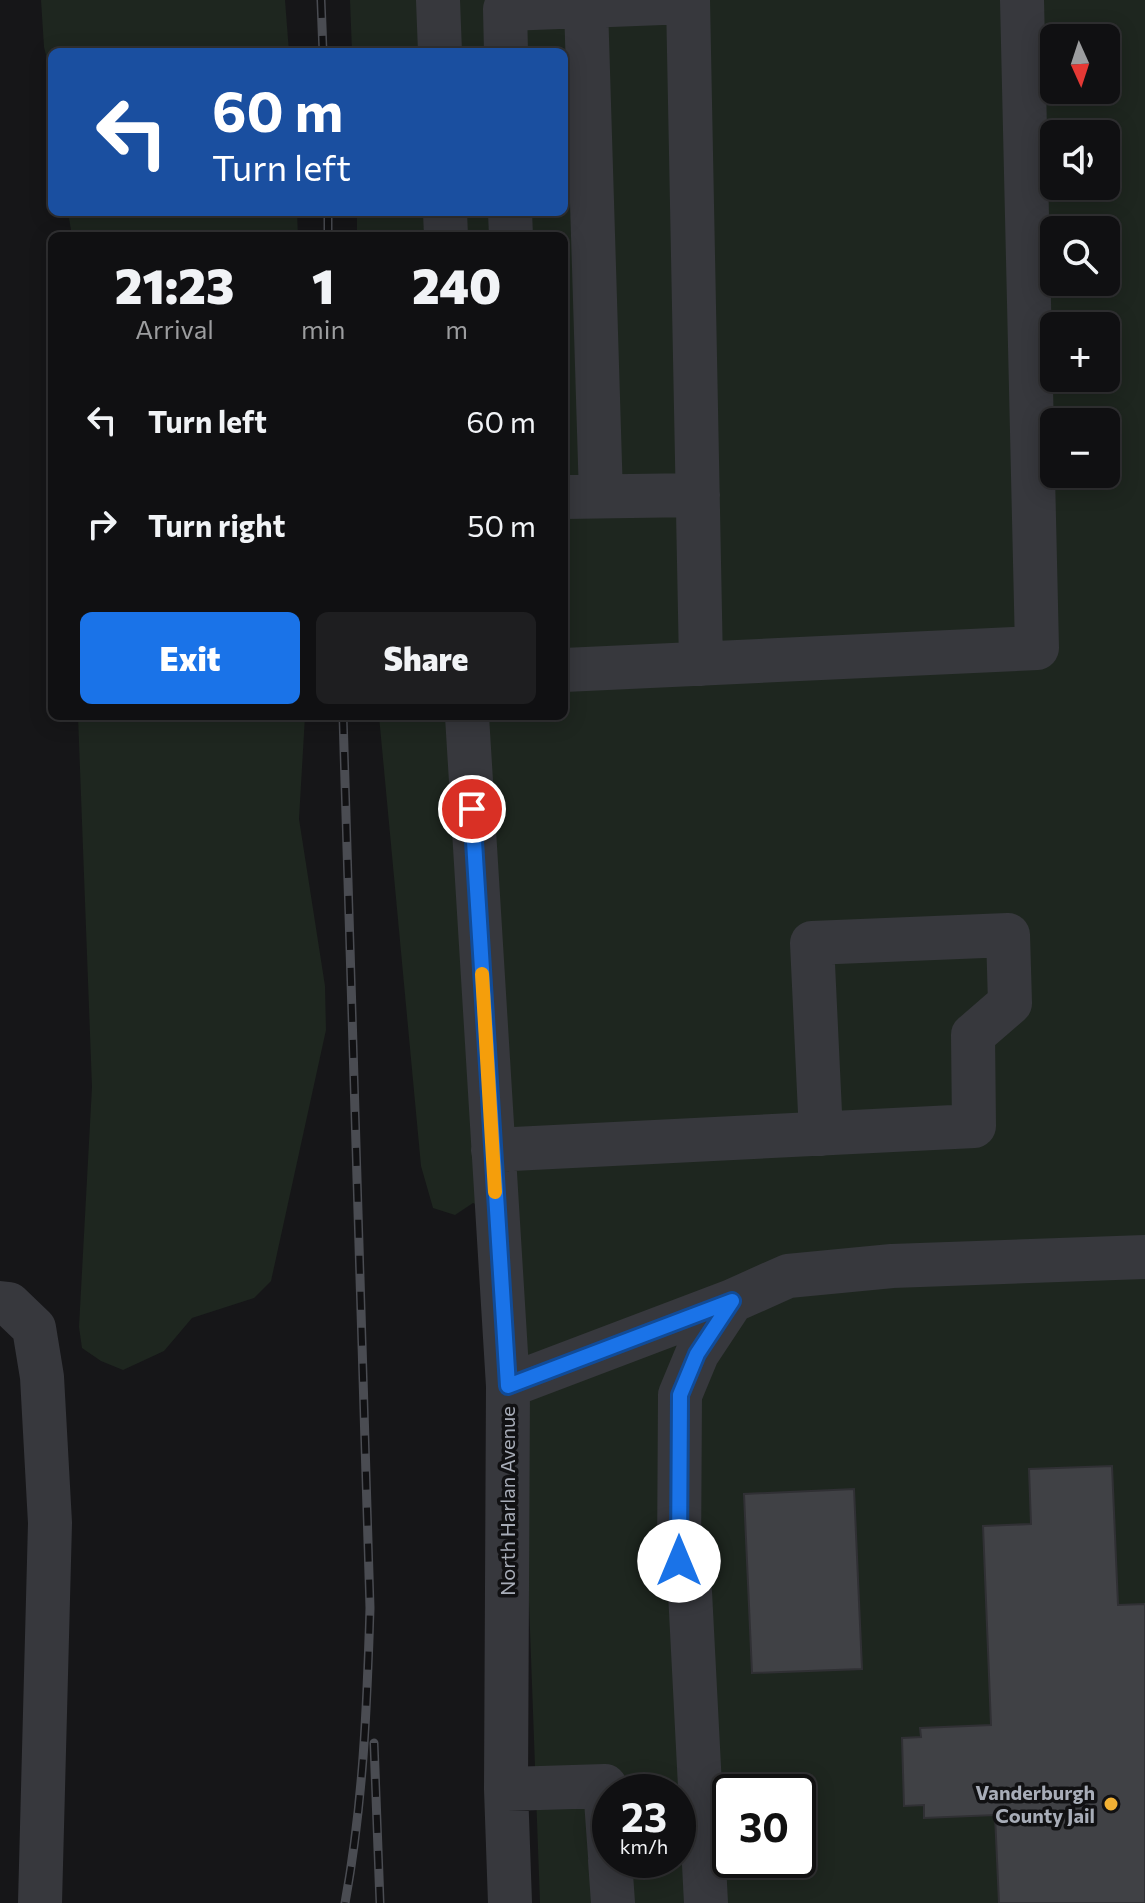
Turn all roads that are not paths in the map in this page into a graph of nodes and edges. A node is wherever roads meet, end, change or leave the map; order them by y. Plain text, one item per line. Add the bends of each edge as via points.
1 (438, 0) edge
2 (1022, 0) edge
3 (688, 1) edge
4 (586, 6) junction
5 (440, 48) edge
6 (506, 48) edge
7 (698, 495) junction
8 (583, 496) edge
9 (701, 664) junction
10 (568, 670) edge
11 (467, 720) edge
12 (821, 1134) junction
13 (493, 1150) junction
14 (1145, 1257) edge
15 (732, 1301) junction
16 (0, 1303) edge
17 (508, 1386) junction
18 (592, 1786) edge
19 (506, 1789) junction
20 (611, 1878) edge
21 (40, 1903) edge
22 (510, 1903) edge
23 (613, 1903) edge
24 (706, 1903) edge

1 - 5 street
2 - 9 street via 1037,648
3 - 4 street
3 - 7 street
4 - 6 street via 505,9
4 - 8 street
7 - 8 street
7 - 9 street
9 - 10 street
11 - 13 street, North Harlan Avenue
12 - 12 street via 974,1126 973,1035 1010,1003 1008,935 812,943
12 - 13 street
13 - 17 street, North Harlan Avenue
14 - 15 street via 892,1266 788,1276
15 - 17 street
15 - 24 street via 697,1354 680,1395 679,1561 690,1592
16 - 21 street via 9,1304 34,1328 42,1377 50,1523
17 - 19 street, North Harlan Avenue
18 - 19 street
19 - 22 street, North Harlan Avenue
20 - 23 street

